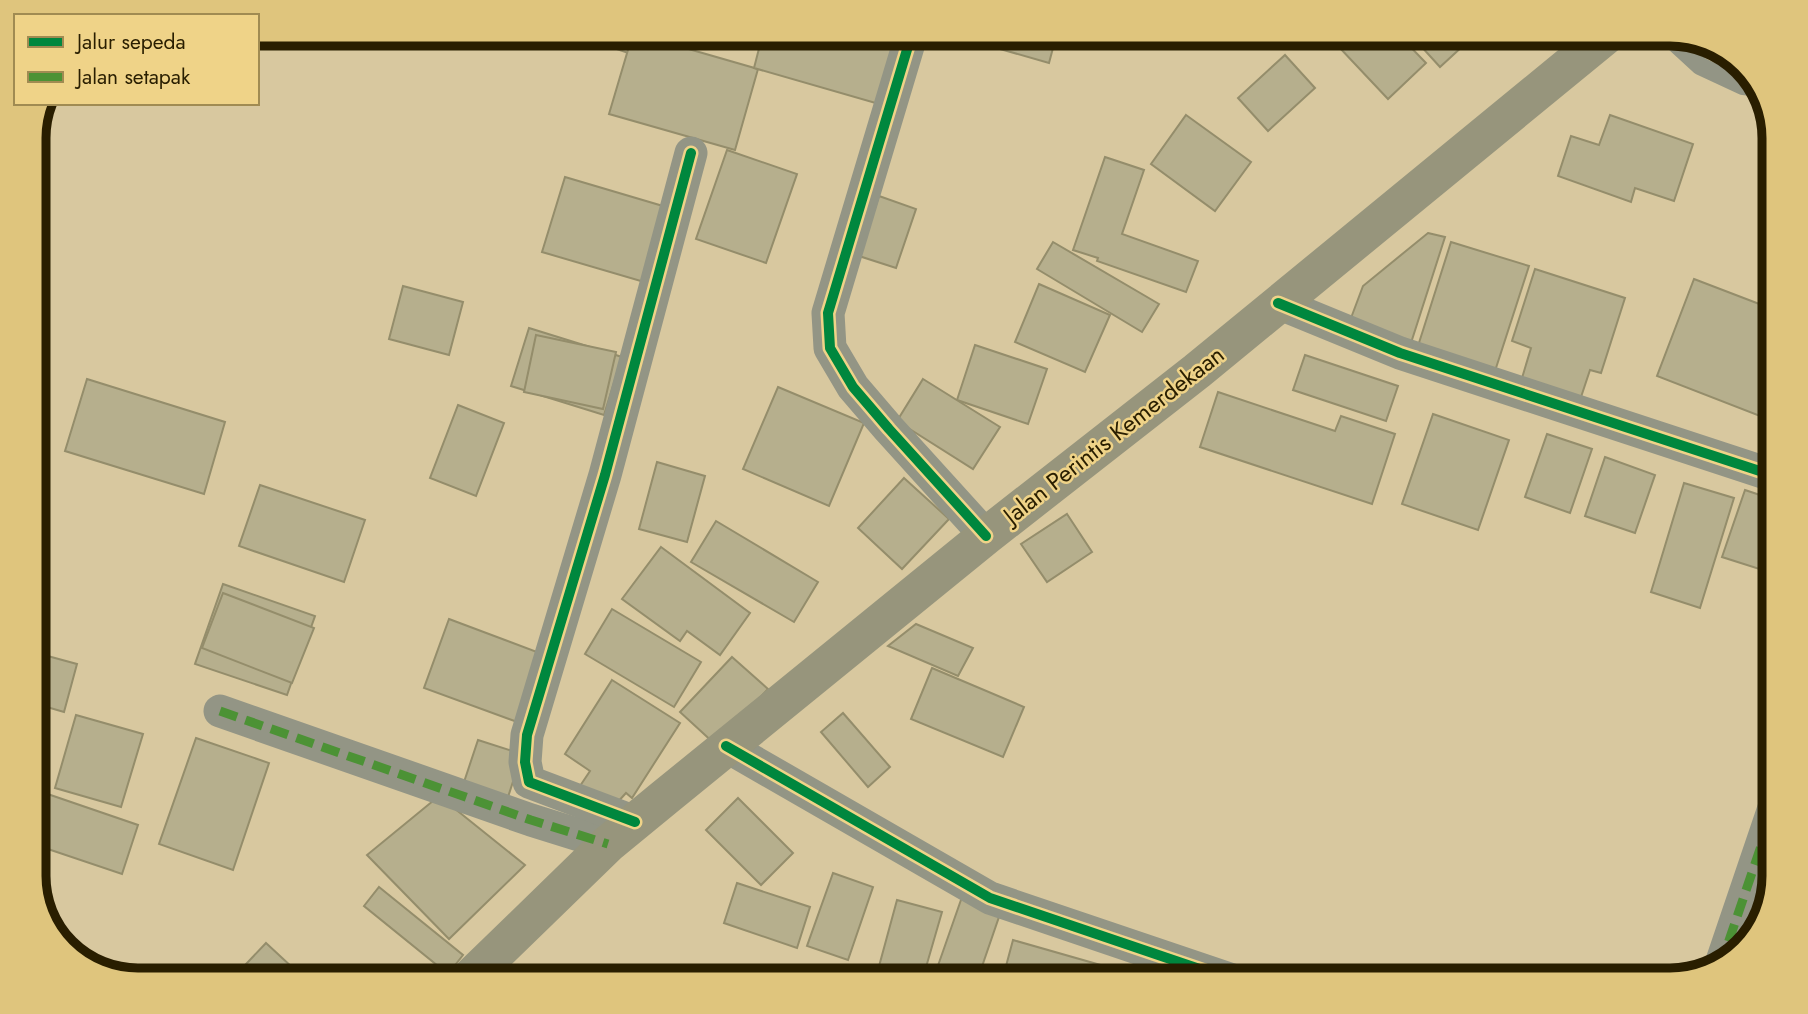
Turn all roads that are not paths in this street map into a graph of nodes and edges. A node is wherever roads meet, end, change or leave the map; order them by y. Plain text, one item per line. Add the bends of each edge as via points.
1 (908, 46) edge
2 (1593, 46) edge
3 (1678, 46) edge
4 (1746, 86) edge
5 (691, 153) dead end
6 (1278, 303) junction
7 (1762, 472) edge
8 (986, 536) junction
9 (220, 711) dead end
10 (726, 746) junction
11 (622, 833) junction
12 (1762, 847) edge
13 (1733, 943) edge
14 (481, 968) edge
15 (1197, 968) edge

1 - 8 street via 828,313 830,348 853,387
2 - 6 main road, Jalan Perintis Kemerdekaan
3 - 4 lane via 1700,66
5 - 11 street via 605,475 527,735 529,782
6 - 7 street via 1400,353
6 - 8 main road, Jalan Perintis Kemerdekaan
8 - 10 main road, Jalan Perintis Kemerdekaan
9 - 11 street via 518,816
10 - 11 main road, Jalan Perintis Kemerdekaan
10 - 15 street via 990,898
11 - 14 main road, Jalan Perintis Kemerdekaan
12 - 13 street

